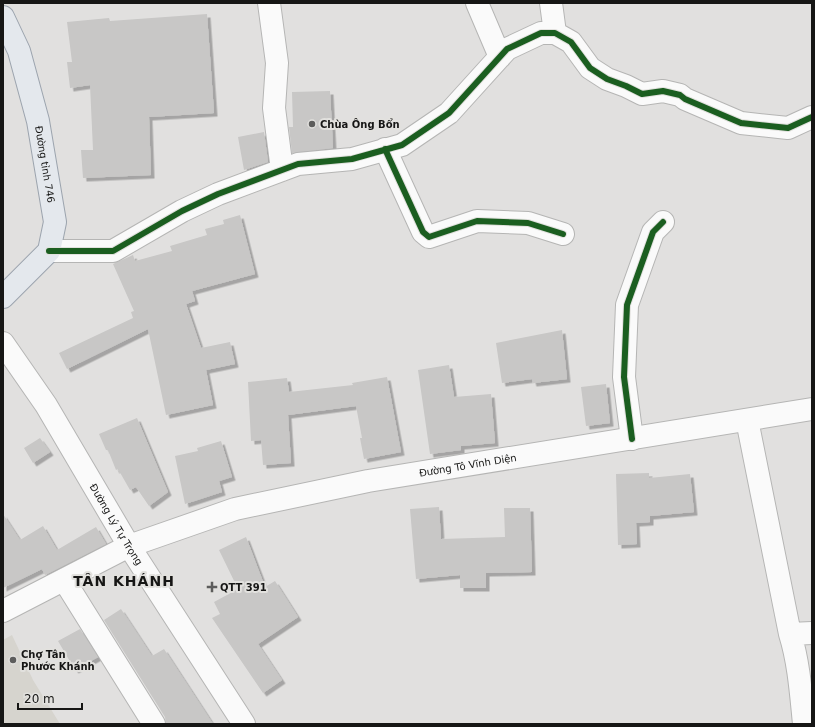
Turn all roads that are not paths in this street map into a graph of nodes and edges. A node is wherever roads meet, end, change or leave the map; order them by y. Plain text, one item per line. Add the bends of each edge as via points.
1 (269, 3) edge
2 (477, 3) edge
3 (551, 3) edge
4 (3, 17) edge
5 (555, 33) junction
6 (500, 57) junction
7 (812, 117) edge
8 (385, 149) junction
9 (282, 170) junction
10 (663, 222) dead end
11 (562, 234) dead end
12 (49, 251) junction
13 (3, 297) edge
14 (3, 343) edge
15 (812, 409) edge
16 (747, 420) junction
17 (632, 439) junction
18 (129, 546) junction
19 (64, 580) junction
20 (3, 611) edge
21 (812, 632) edge
22 (790, 634) junction
23 (154, 724) edge
24 (244, 724) edge
25 (804, 724) edge

1 - 9 street via 277,63 274,108
2 - 6 street
3 - 5 street
4 - 12 main road, Đường tỉnh 746 via 19,51 38,121 55,222
5 - 6 street via 541,33 507,49
5 - 7 street via 571,42 590,68 607,79 642,94 663,91 680,95 685,100 741,123 788,128
6 - 8 street via 449,113 402,145
8 - 9 street via 352,159 298,164
8 - 11 street via 423,232 429,238 477,221 528,223
9 - 12 street via 218,194 182,211 113,251
10 - 17 street via 653,232 627,305 624,377
12 - 13 main road
14 - 18 street, Đường Lý Tự Trọng via 46,405
15 - 16 street, Đường Tô Vĩnh Diện
16 - 17 street, Đường Tô Vĩnh Diện
16 - 22 street
17 - 18 street, Đường Tô Vĩnh Diện via 368,481 243,508
18 - 19 street
18 - 24 street, Đường Lý Tự Trọng
19 - 20 street
19 - 23 street
21 - 22 street
22 - 25 street

